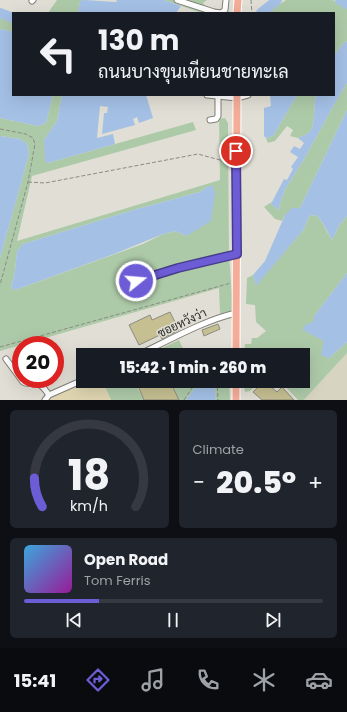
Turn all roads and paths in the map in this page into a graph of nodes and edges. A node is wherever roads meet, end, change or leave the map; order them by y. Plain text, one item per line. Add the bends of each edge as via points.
1 (177, 0) edge
2 (226, 0) edge
3 (238, 0) edge
4 (252, 0) edge
5 (214, 12) edge
6 (222, 12) edge
7 (237, 12) edge
8 (252, 12) edge
9 (218, 96) joint
10 (237, 97) edge
11 (210, 120) dead end
12 (0, 129) edge
13 (236, 164) junction
14 (28, 182) junction
15 (237, 254) junction
16 (136, 281) dead end
17 (237, 281) junction
18 (0, 285) edge
19 (236, 313) junction
20 (0, 347) edge
21 (158, 348) edge
22 (236, 348) edge
23 (6, 359) dead end
24 (76, 383) edge
25 (192, 388) edge
26 (217, 388) edge
27 (236, 388) edge
28 (49, 395) junction
29 (45, 400) edge
30 (184, 400) edge
31 (218, 400) edge
32 (236, 400) edge

1 - 5 street
2 - 6 street
3 - 7 main road
4 - 8 path
9 - 10 street
9 - 11 street via 218,116
10 - 13 main road
12 - 14 path via 26,134 33,138 35,144
13 - 14 path via 198,154 45,183
13 - 15 main road
14 - 18 path
15 - 16 street
15 - 17 main road
17 - 19 main road
17 - 20 path
19 - 21 street, ซอยหวังว่า via 208,322
19 - 22 main road
23 - 28 street via 22,382 37,383
24 - 28 street
25 - 30 path
26 - 31 path
27 - 32 main road
28 - 29 street

